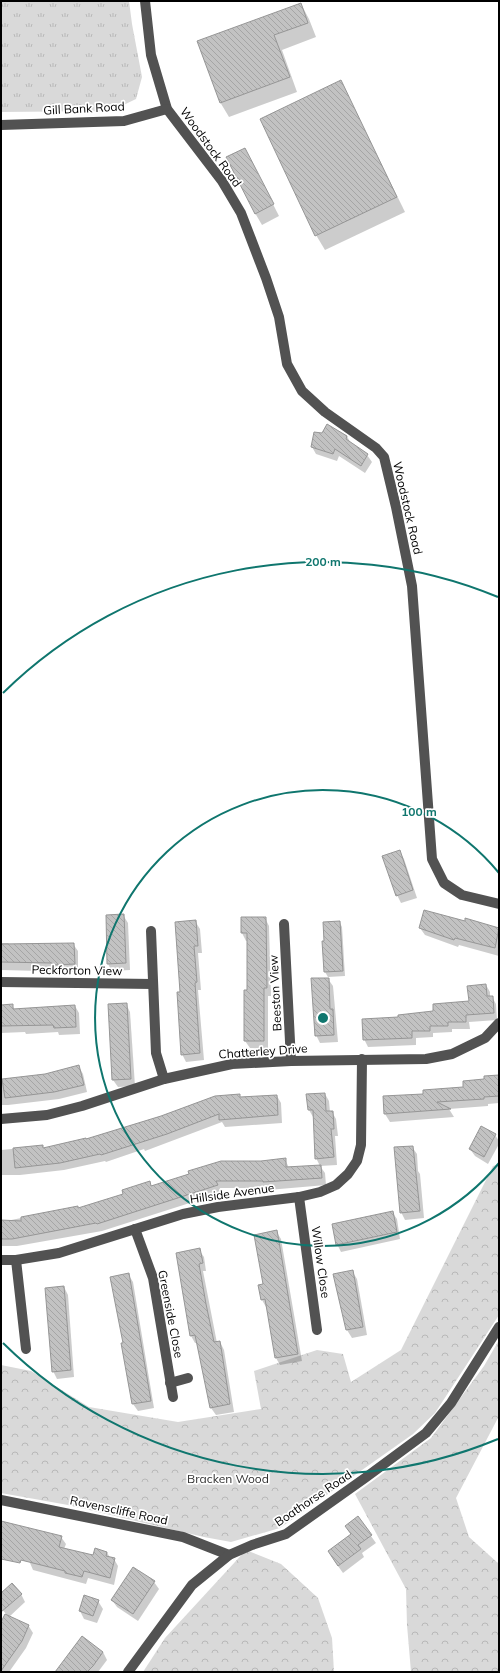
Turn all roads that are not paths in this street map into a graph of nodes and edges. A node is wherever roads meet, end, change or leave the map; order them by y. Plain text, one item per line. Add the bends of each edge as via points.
1 (145, 1) edge
2 (167, 109) junction
3 (1, 125) edge
4 (499, 904) edge
5 (284, 924) dead end
6 (152, 931) dead end
7 (1, 982) edge
8 (153, 984) junction
9 (499, 1024) edge
10 (362, 1059) junction
11 (292, 1061) junction
12 (164, 1079) junction
13 (1, 1119) edge
14 (299, 1197) junction
15 (135, 1229) junction
16 (1, 1260) edge
17 (16, 1260) junction
18 (499, 1327) edge
19 (318, 1330) dead end
20 (26, 1349) dead end
21 (188, 1378) dead end
22 (170, 1382) junction
23 (173, 1397) dead end
24 (1, 1500) edge
25 (229, 1555) junction
26 (128, 1672) edge

1 - 2 street, Woodstock Road via 151,55
2 - 3 street, Gill Bank Road via 124,121
2 - 4 street, Woodstock Road via 222,181 241,213 279,317 287,364 302,391 384,457 412,586 432,860 444,883 462,895
5 - 11 street, Beeston View
6 - 8 street
7 - 8 street, Peckforton View
8 - 12 street via 156,1053
9 - 10 street, Chatterley Drive via 486,1038 452,1054 426,1059
10 - 11 street, Chatterley Drive
10 - 14 street, Hillside Avenue via 361,1145 357,1161 336,1185
11 - 12 street, Chatterley Drive via 232,1064
12 - 13 street, Chatterley Drive via 47,1115
14 - 15 street, Hillside Avenue via 218,1207
14 - 19 street, Willow Close
15 - 17 street, Hillside Avenue via 59,1253
15 - 22 street, Greenside Close via 153,1278
16 - 17 street, Hillside Avenue
17 - 20 street
18 - 25 street, Boathorse Road via 451,1403 426,1433 286,1534
21 - 22 street
22 - 23 street, Greenside Close
24 - 25 street, Ravenscliffe Road via 183,1538
25 - 26 street, Boathorse Road via 192,1585

